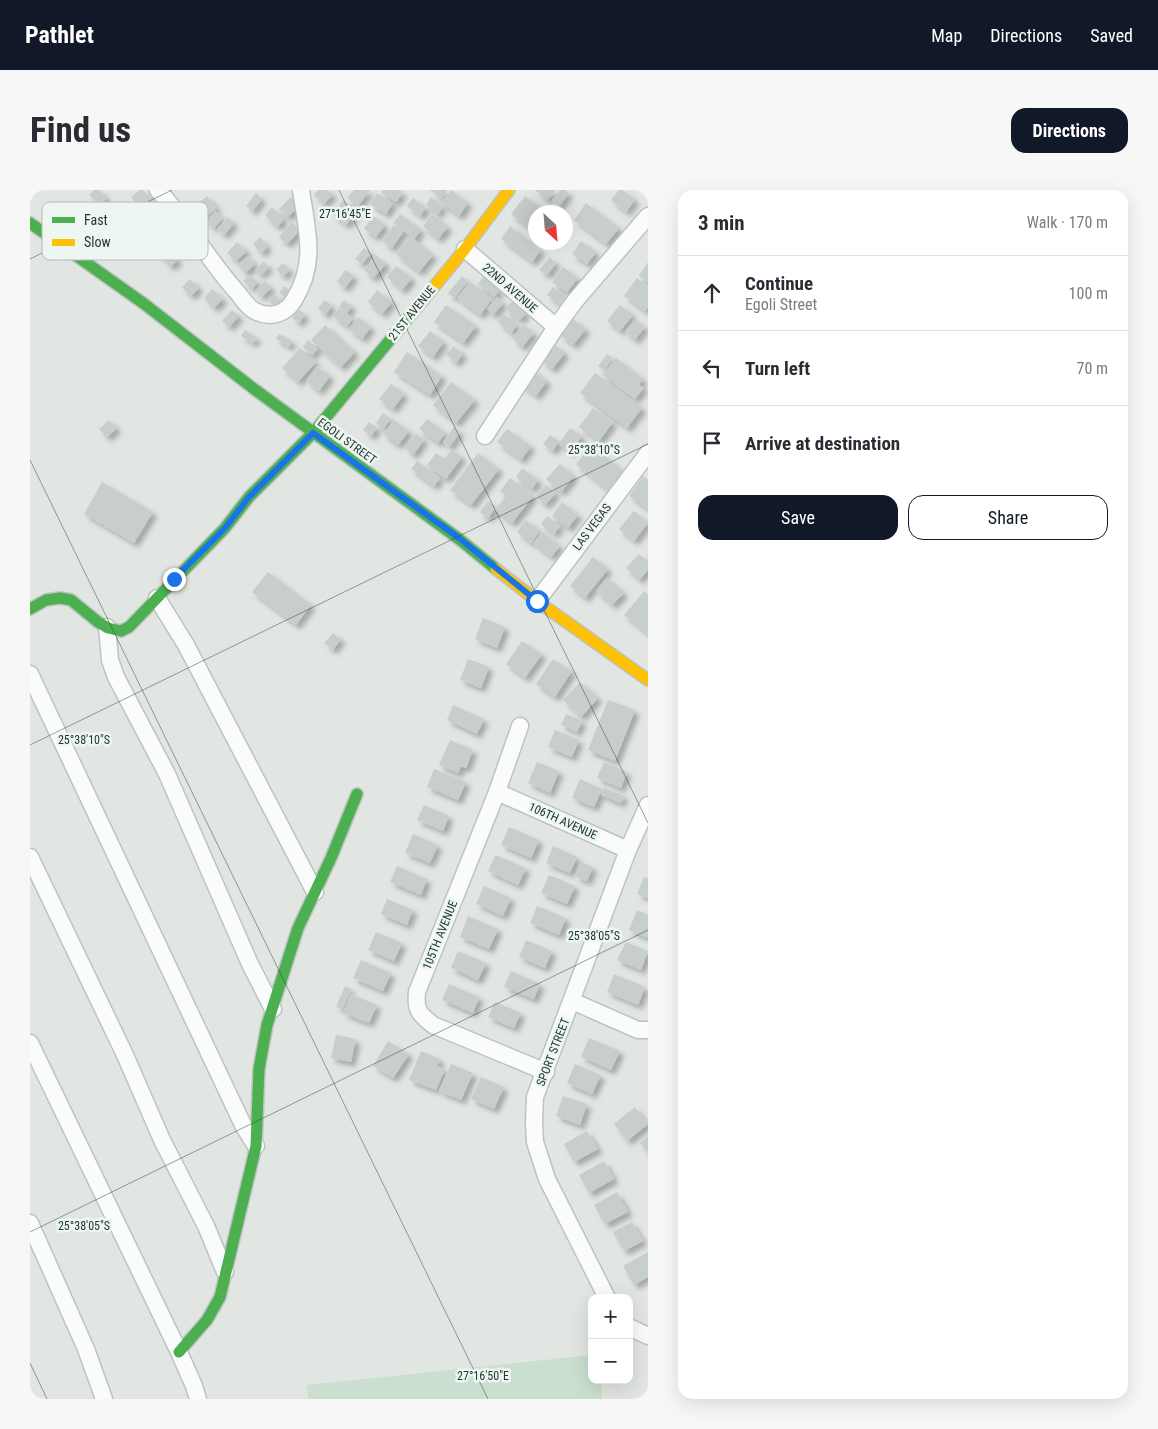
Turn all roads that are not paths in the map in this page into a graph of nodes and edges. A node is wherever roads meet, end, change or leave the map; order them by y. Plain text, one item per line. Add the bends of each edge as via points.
1 (158, 190) edge
2 (301, 190) edge
3 (509, 190) edge
4 (167, 202) edge
5 (648, 216) edge
6 (30, 223) edge
7 (42, 231) edge
8 (465, 249) junction
9 (208, 256) edge
10 (82, 260) edge
11 (556, 327) junction
12 (313, 433) junction
13 (485, 436) dead end
14 (648, 453) edge
15 (157, 598) junction
16 (537, 601) junction
17 (30, 609) edge
18 (107, 628) junction
19 (30, 674) edge
20 (648, 680) edge
21 (520, 726) dead end
22 (497, 792) junction
23 (357, 794) dead end
24 (648, 805) edge
25 (628, 850) junction
26 (30, 857) edge
27 (315, 892) junction
28 (572, 1001) junction
29 (273, 1009) junction
30 (648, 1030) edge
31 (30, 1043) edge
32 (546, 1072) junction
33 (256, 1146) junction
34 (30, 1223) edge
35 (225, 1272) junction
36 (605, 1294) edge
37 (633, 1329) edge
38 (648, 1336) edge
39 (180, 1352) junction
40 (104, 1399) edge
41 (198, 1399) edge

1 - 4 street
2 - 9 street via 309,261 304,285 291,306 279,314 254,311
3 - 8 street, 21ST AVENUE
5 - 11 street
6 - 7 street, EGOLI STREET
8 - 11 street, 22ND AVENUE
8 - 12 street, 21ST AVENUE
10 - 12 street, EGOLI STREET
11 - 13 street
12 - 15 street, 21ST AVENUE via 249,497 225,528
12 - 16 street, EGOLI STREET via 459,538
14 - 16 street, LAS VEGAS
15 - 18 street, 21ST AVENUE via 121,632
15 - 27 street via 190,653
16 - 20 street, EGOLI STREET
17 - 18 street via 50,599 63,598 75,602
18 - 29 street via 110,660 116,677 167,774
19 - 33 street
21 - 22 street, 105TH AVENUE
22 - 25 street, 106TH AVENUE
22 - 32 street, 105TH AVENUE via 415,1004 421,1015 433,1025
23 - 27 street
24 - 25 street, SPORT STREET
25 - 28 street, SPORT STREET
26 - 35 street
27 - 29 street via 298,928
28 - 30 street via 638,1030
28 - 32 street, SPORT STREET
29 - 33 street via 259,1069
31 - 39 street
32 - 36 street, SPORT STREET via 535,1097 535,1142 548,1179
33 - 35 street
34 - 40 street via 86,1349
35 - 39 street via 215,1308
37 - 38 street
39 - 41 street

